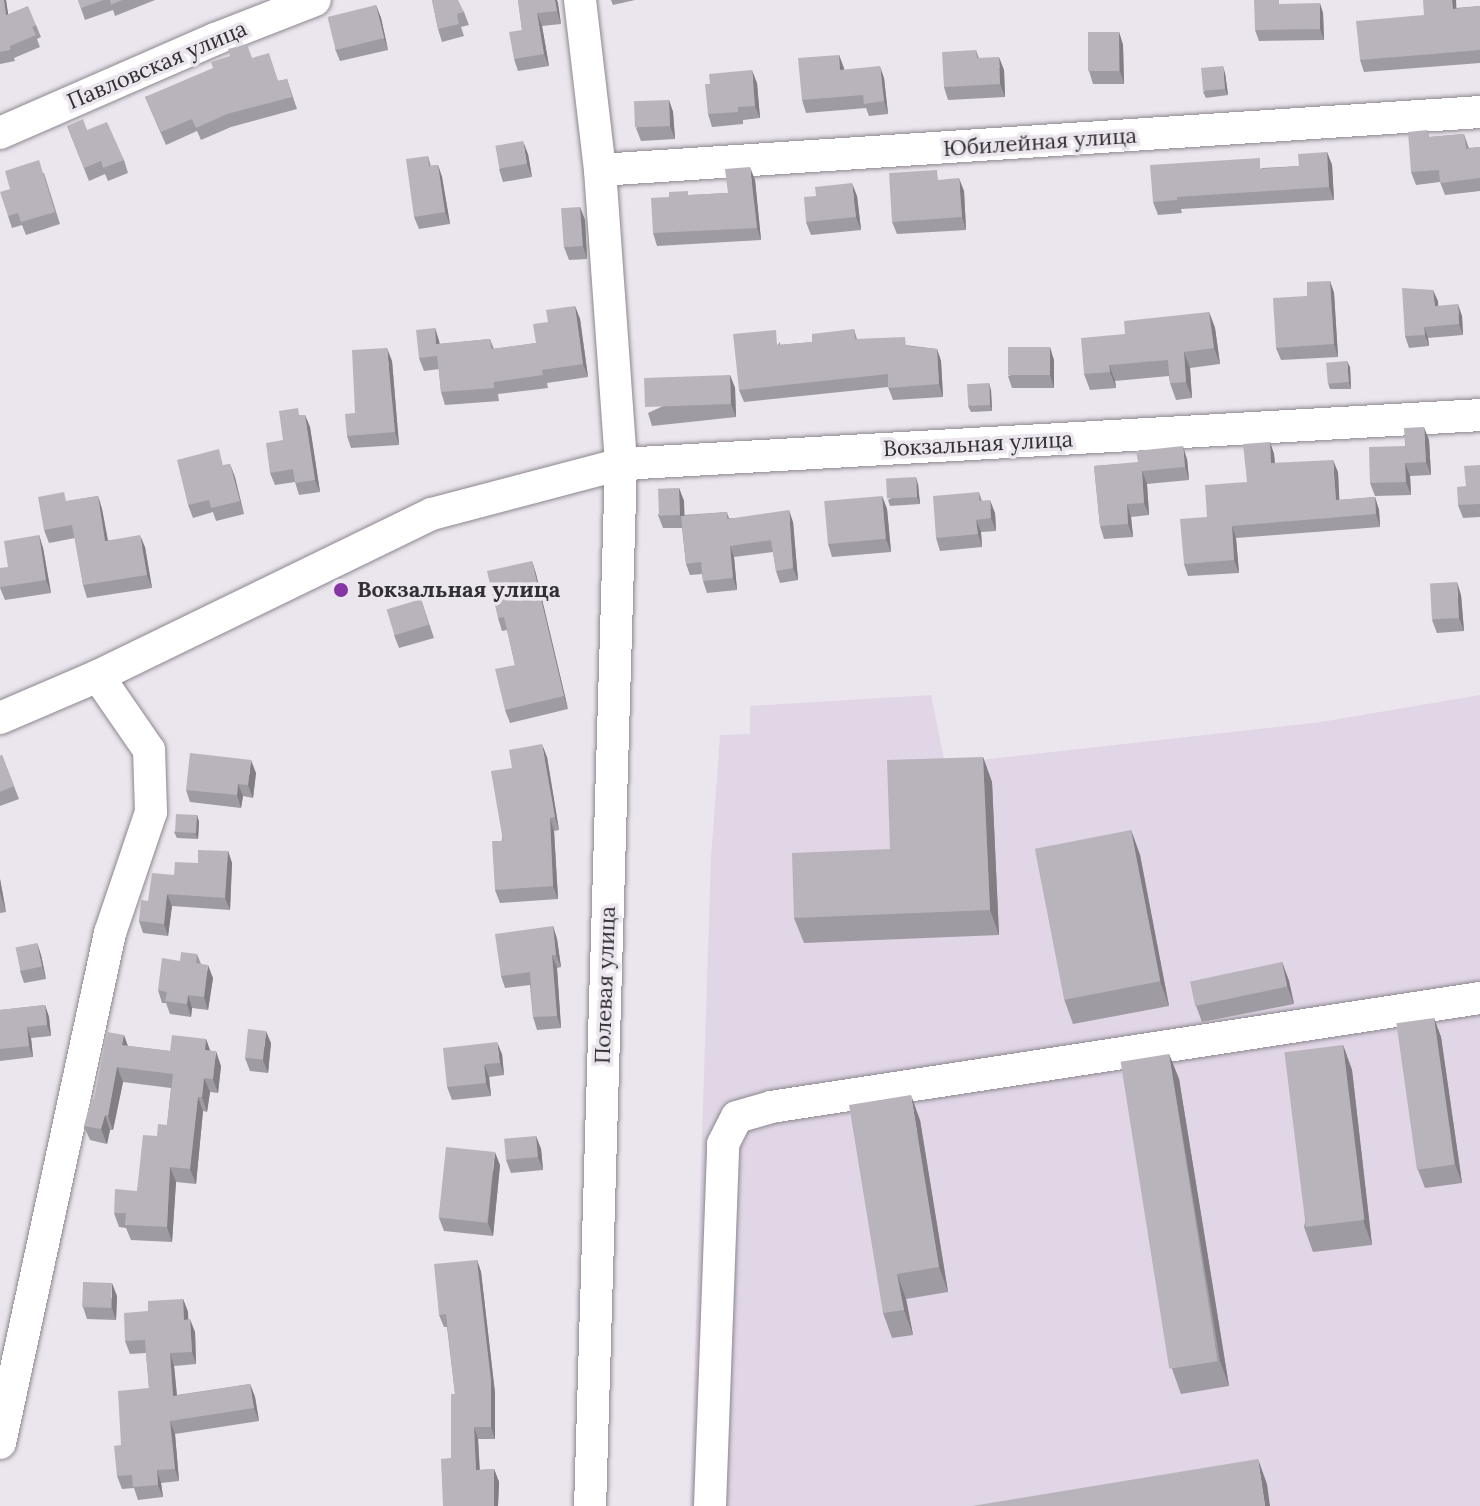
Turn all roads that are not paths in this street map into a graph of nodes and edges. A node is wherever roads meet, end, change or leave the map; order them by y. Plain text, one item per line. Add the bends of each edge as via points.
1 (315, 0) edge
2 (580, 0) edge
3 (1480, 112) edge
4 (0, 133) edge
5 (600, 170) junction
6 (1480, 415) edge
7 (621, 464) junction
8 (98, 676) junction
9 (0, 718) edge
10 (1480, 998) edge
11 (0, 1443) edge
12 (590, 1506) edge
13 (710, 1506) edge

1 - 4 street, Павловская улица
2 - 5 street, Полевая улица
3 - 5 street, Юбилейная улица
5 - 7 street, Полевая улица
6 - 7 street, Вокзальная улица
7 - 8 street, Вокзальная улица via 432,514
7 - 12 street, Полевая улица
8 - 9 street, Вокзальная улица
8 - 11 street via 149,750 151,812 110,933
10 - 13 street via 771,1107 737,1117 723,1144

